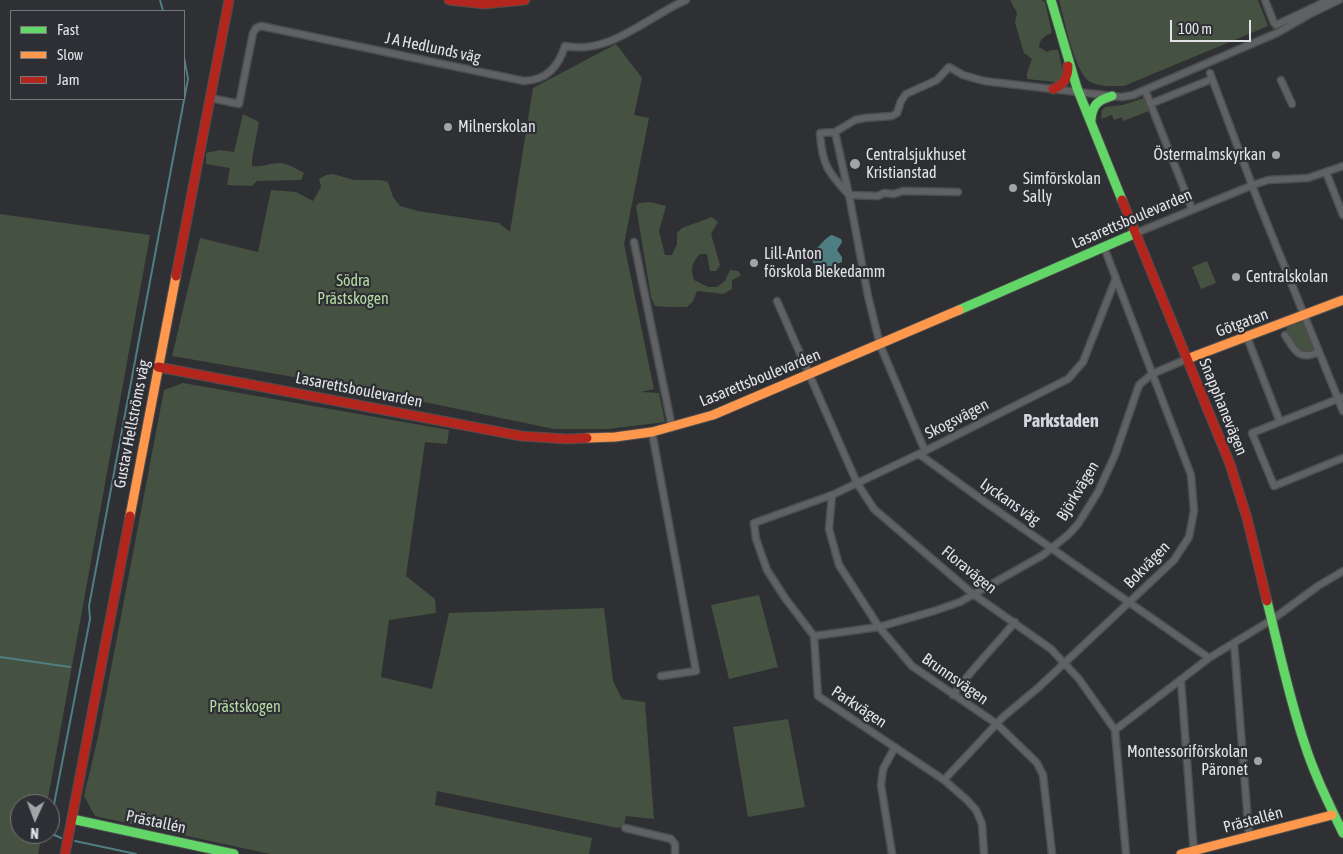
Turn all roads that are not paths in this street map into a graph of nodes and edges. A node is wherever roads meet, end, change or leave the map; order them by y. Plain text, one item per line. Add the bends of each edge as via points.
1 (229, 0) edge
2 (449, 0) edge
3 (525, 0) edge
4 (1051, 0) edge
5 (1266, 0) edge
6 (1329, 0) edge
7 (1339, 0) edge
8 (684, 1) edge
9 (1068, 61) junction
10 (1281, 80) dead end
11 (1053, 89) junction
12 (1144, 90) junction
13 (1080, 93) junction
14 (1112, 96) junction
15 (211, 98) junction
16 (1150, 104) junction
17 (1292, 104) dead end
18 (1091, 123) junction
19 (835, 132) junction
20 (1343, 166) edge
21 (1326, 172) junction
22 (1253, 185) junction
23 (958, 192) dead end
24 (849, 195) junction
25 (1192, 209) junction
26 (1343, 215) edge
27 (1136, 233) junction
28 (634, 242) dead end
29 (1104, 247) junction
30 (1116, 278) junction
31 (1343, 300) edge
32 (777, 301) dead end
33 (1304, 316) junction
34 (1285, 335) dead end
35 (1247, 337) junction
36 (880, 345) junction
37 (1319, 352) junction
38 (1187, 359) junction
39 (158, 367) junction
40 (809, 374) junction
41 (1152, 374) junction
42 (1341, 398) edge
43 (1343, 411) edge
44 (1280, 422) junction
45 (672, 427) junction
46 (652, 432) junction
47 (922, 452) junction
48 (1343, 458) edge
49 (857, 483) junction
50 (832, 495) junction
51 (1052, 548) junction
52 (1343, 571) edge
53 (974, 594) junction
54 (1130, 602) junction
55 (1273, 619) junction
56 (1015, 622) junction
57 (879, 627) junction
58 (814, 636) junction
59 (1234, 643) junction
60 (1209, 658) junction
61 (1065, 662) junction
62 (661, 676) dead end
63 (1181, 681) junction
64 (953, 695) junction
65 (998, 724) junction
66 (1115, 730) junction
67 (895, 747) junction
68 (944, 780) junction
69 (1332, 815) junction
70 (72, 819) junction
71 (625, 828) dead end
72 (1343, 833) edge
73 (1249, 836) junction
74 (1194, 853) edge
75 (65, 854) edge
76 (234, 854) edge
77 (675, 854) edge
78 (892, 854) edge
79 (984, 854) edge
80 (1052, 854) edge
81 (1126, 854) edge
82 (1181, 854) edge

1 - 15 street, Gustav Hellströms väg
2 - 3 street via 484,4
4 - 9 street, Snapphanevägen
5 - 6 street via 1274,24 1280,25
7 - 12 street via 1277,33
8 - 15 street, J A Hedlunds väg via 602,45 585,48 565,46 552,71 533,81 262,26 253,33 239,104
9 - 11 street via 1068,77 1061,86
9 - 13 street, Snapphanevägen
10 - 17 street
11 - 13 street
11 - 19 street via 984,82 949,67 937,80 906,94 895,115 855,120
12 - 14 street via 1133,95
12 - 16 street
13 - 14 street
13 - 18 street, Snapphanevägen
14 - 18 street via 1094,104
15 - 39 street, Gustav Hellströms väg
16 - 22 street via 1211,76
16 - 25 street
18 - 27 street, Snapphanevägen
19 - 24 street
19 - 24 street via 820,133 821,154 830,175
20 - 21 street, Lasarettsboulevarden
21 - 22 street, Lasarettsboulevarden via 1308,178
21 - 26 street
22 - 25 street, Lasarettsboulevarden
22 - 33 street
23 - 24 street
24 - 36 street
25 - 27 street, Lasarettsboulevarden
27 - 29 street, Lasarettsboulevarden
27 - 38 street, Snapphanevägen
28 - 45 street
29 - 30 street, Bokvägen
29 - 36 street, Lasarettsboulevarden
30 - 41 street, Bokvägen
30 - 47 street, Skogsvägen via 1083,362 1068,379
31 - 33 street, Götgatan
32 - 40 street, Floravägen
33 - 35 street, Götgatan
33 - 37 street
34 - 37 street via 1300,355 1305,357
35 - 38 street, Götgatan
35 - 44 street
36 - 40 street, Lasarettsboulevarden
36 - 47 street
37 - 42 street
38 - 41 street, Götgatan
38 - 55 street, Snapphanevägen via 1236,481
39 - 46 street, Lasarettsboulevarden via 521,436 592,439
39 - 70 street, Gustav Hellströms väg
40 - 45 street, Lasarettsboulevarden via 712,415
40 - 49 street, Floravägen
41 - 51 street, Björkvägen via 1139,384 1115,456 1098,492 1078,524
41 - 54 street, Bokvägen via 1191,475 1194,511 1189,537 1174,560
42 - 43 street
42 - 44 street
44 - 48 street via 1252,434 1274,486
45 - 46 street, Lasarettsboulevarden
46 - 62 street via 696,671
47 - 49 street, Skogsvägen
47 - 51 street, Lyckans väg
49 - 50 street, Skogsvägen
49 - 53 street, Floravägen via 874,509
50 - 57 street, Brunnsvägen via 829,529 838,565
50 - 58 street, Skogsvägen via 754,523 767,570
51 - 53 street, Björkvägen
51 - 54 street, Lyckans väg
52 - 55 street
53 - 56 street, Floravägen
53 - 57 street, Björkvägen via 934,612
54 - 60 street, Lyckans väg
54 - 61 street, Bokvägen
55 - 59 street
55 - 69 street, Snapphanevägen via 1298,728
56 - 61 street, Floravägen
56 - 64 street
57 - 58 street, Björkvägen
57 - 64 street, Brunnsvägen via 912,666
58 - 67 street, Parkvägen via 818,696
59 - 60 street
59 - 73 street
60 - 63 street
61 - 65 street, Bokvägen
61 - 66 street, Floravägen
63 - 66 street
63 - 74 street
64 - 65 street, Brunnsvägen
65 - 68 street, Bokvägen
65 - 80 street, Brunnsvägen via 1037,762 1044,775
66 - 81 street
67 - 68 street, Parkvägen
67 - 78 street via 883,769 881,785
68 - 79 street, Parkvägen via 980,816
69 - 72 street, Snapphanevägen
69 - 73 street, Prästallén
70 - 75 street, Gustav Hellströms väg
70 - 76 street, Prästallén
71 - 77 street via 671,839 675,844
73 - 74 street, Prästallén
74 - 82 street, Prästallén

